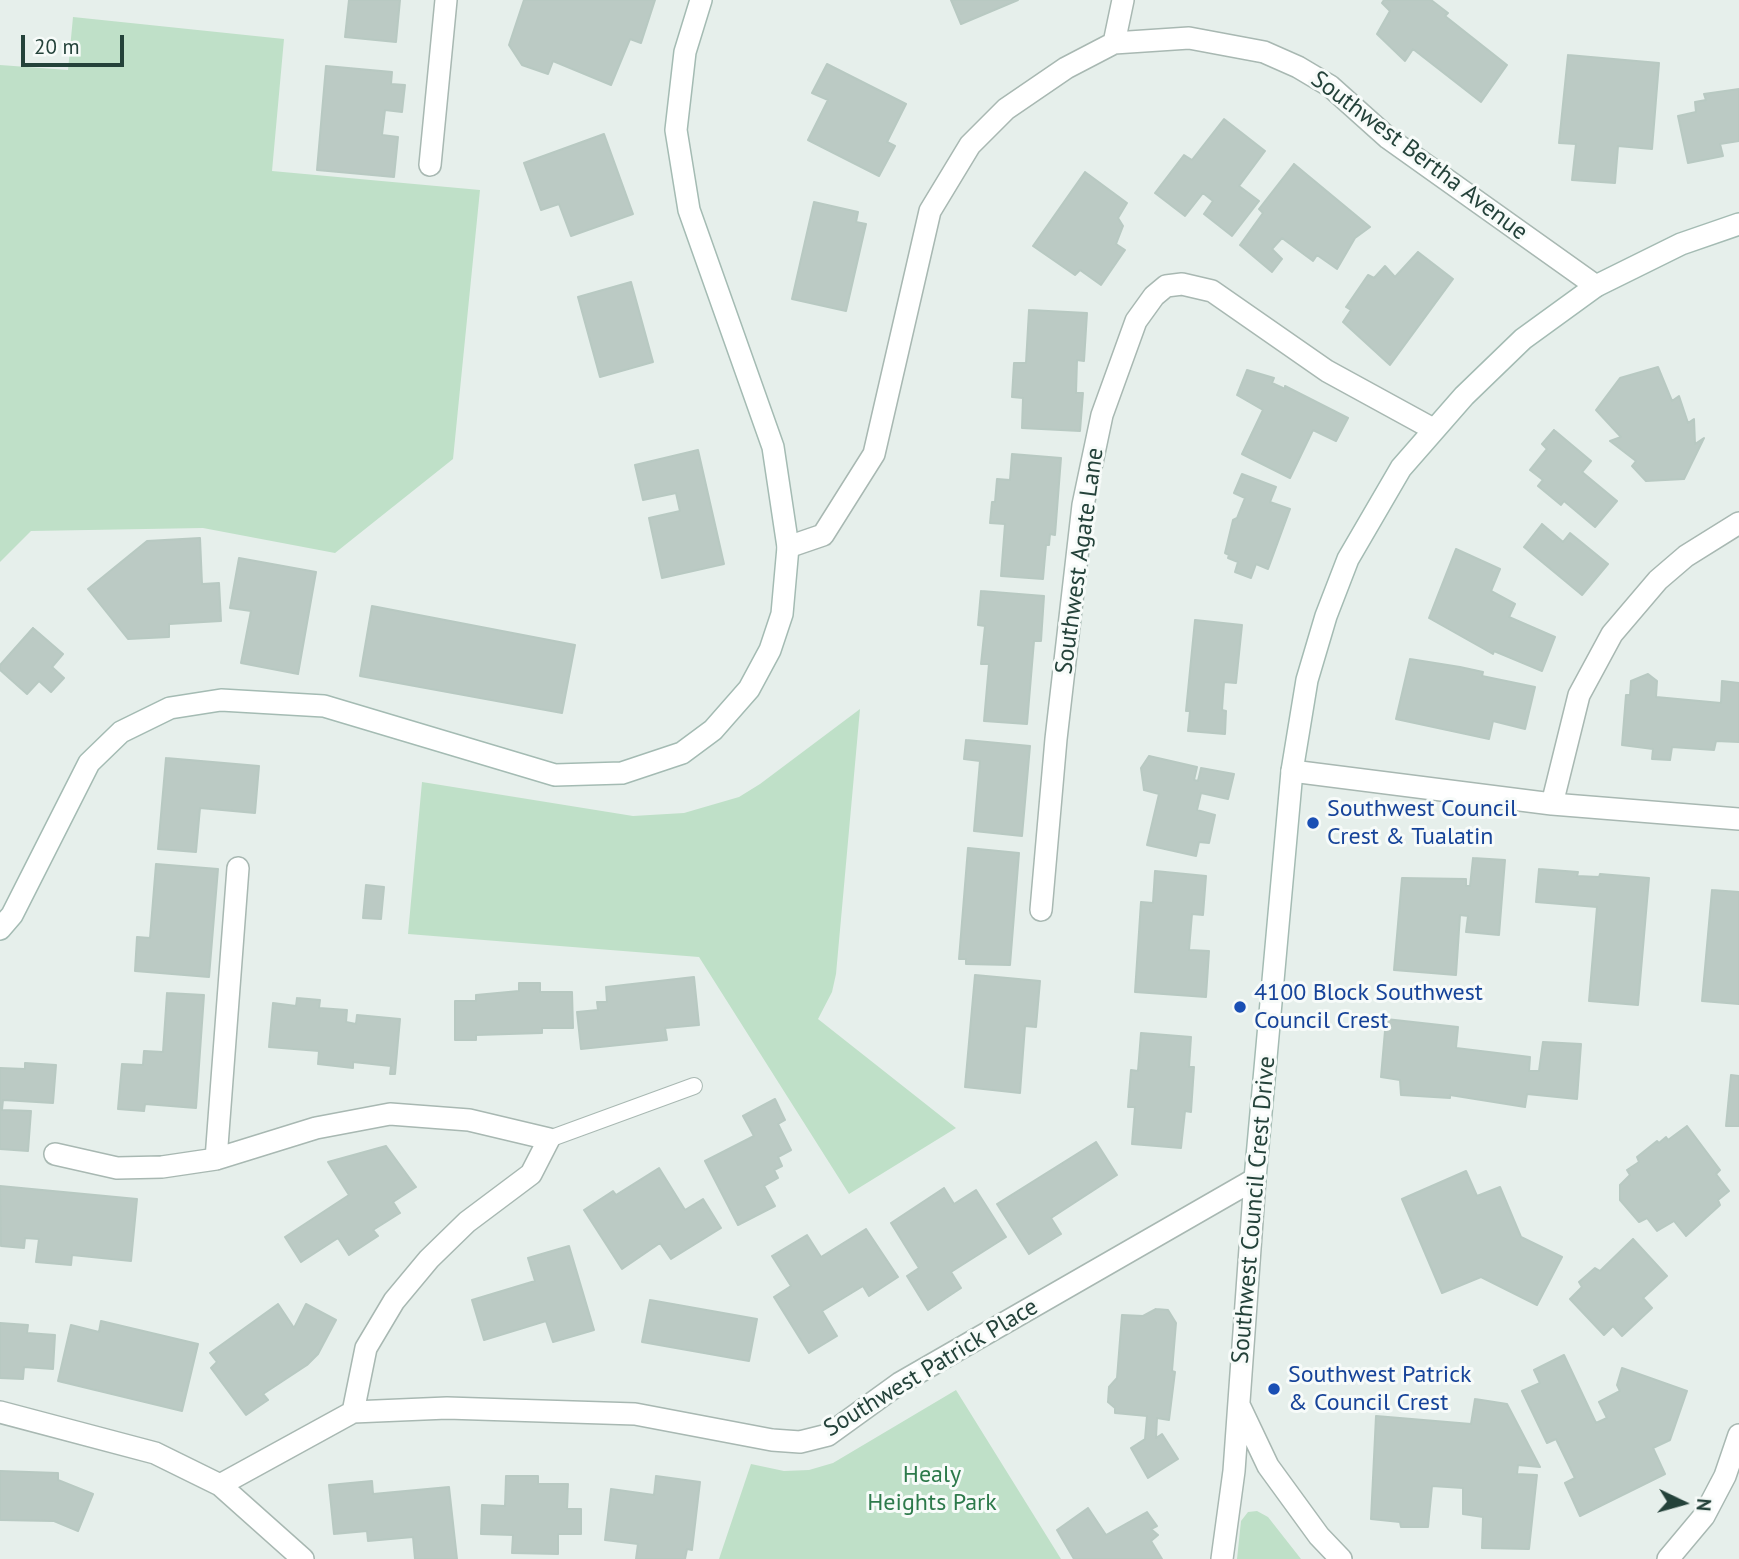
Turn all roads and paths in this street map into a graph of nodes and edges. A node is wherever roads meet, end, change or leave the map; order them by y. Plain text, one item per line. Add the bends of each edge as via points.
1 (446, 0) edge
2 (701, 0) edge
3 (1123, 0) edge
4 (1114, 43) junction
5 (430, 165) dead end
6 (1739, 224) edge
7 (1595, 286) junction
8 (1433, 429) junction
9 (1739, 523) edge
10 (788, 547) junction
11 (1292, 771) junction
12 (1552, 804) junction
13 (1739, 819) edge
14 (238, 868) dead end
15 (1041, 910) dead end
16 (0, 929) edge
17 (694, 1086) dead end
18 (549, 1139) junction
19 (55, 1154) dead end
20 (216, 1159) junction
21 (1255, 1179) junction
22 (1239, 1404) junction
23 (0, 1412) edge
24 (353, 1412) junction
25 (1739, 1435) edge
26 (220, 1485) junction
27 (303, 1559) edge
28 (1222, 1559) edge
29 (1341, 1559) edge
30 (1668, 1559) edge

1 - 5 street
2 - 10 street via 685,51 676,130 689,210 773,447
3 - 4 street
4 - 7 street, Southwest Bertha Avenue via 1189,37 1264,52 1298,67 1330,86 1388,138
4 - 10 street, Southwest Bertha Avenue via 1066,68 1006,109 970,145 930,211 874,454 823,535
6 - 7 street, Southwest Council Crest Drive via 1681,244
7 - 8 street, Southwest Council Crest Drive via 1522,340
8 - 11 street, Southwest Council Crest Drive via 1401,468 1349,559 1307,680
8 - 15 street, Southwest Agate Lane via 1327,371 1212,291 1182,284 1166,286 1154,296 1136,321 1102,415 1083,505
9 - 12 street via 1658,580 1612,634 1579,695
10 - 16 street via 782,614 770,650 749,688 713,730 682,753 622,773 555,775 324,706 221,700 170,708 121,732 89,763 12,915
11 - 12 street
11 - 21 street, Southwest Council Crest Drive
12 - 13 street
14 - 20 street
17 - 18 lane
18 - 20 street via 469,1120 390,1114 316,1128
18 - 24 street via 531,1174 467,1222 394,1301 366,1348
19 - 20 street via 117,1168
21 - 22 street, Southwest Council Crest Drive
21 - 24 street, Southwest Patrick Place via 900,1383 828,1434 800,1442 635,1414 447,1408
22 - 28 street, Southwest Council Crest Drive
22 - 29 street via 1268,1466
23 - 26 street via 155,1453
24 - 26 street, Southwest Patrick Place
25 - 30 street via 1726,1476 1704,1516
26 - 27 street

